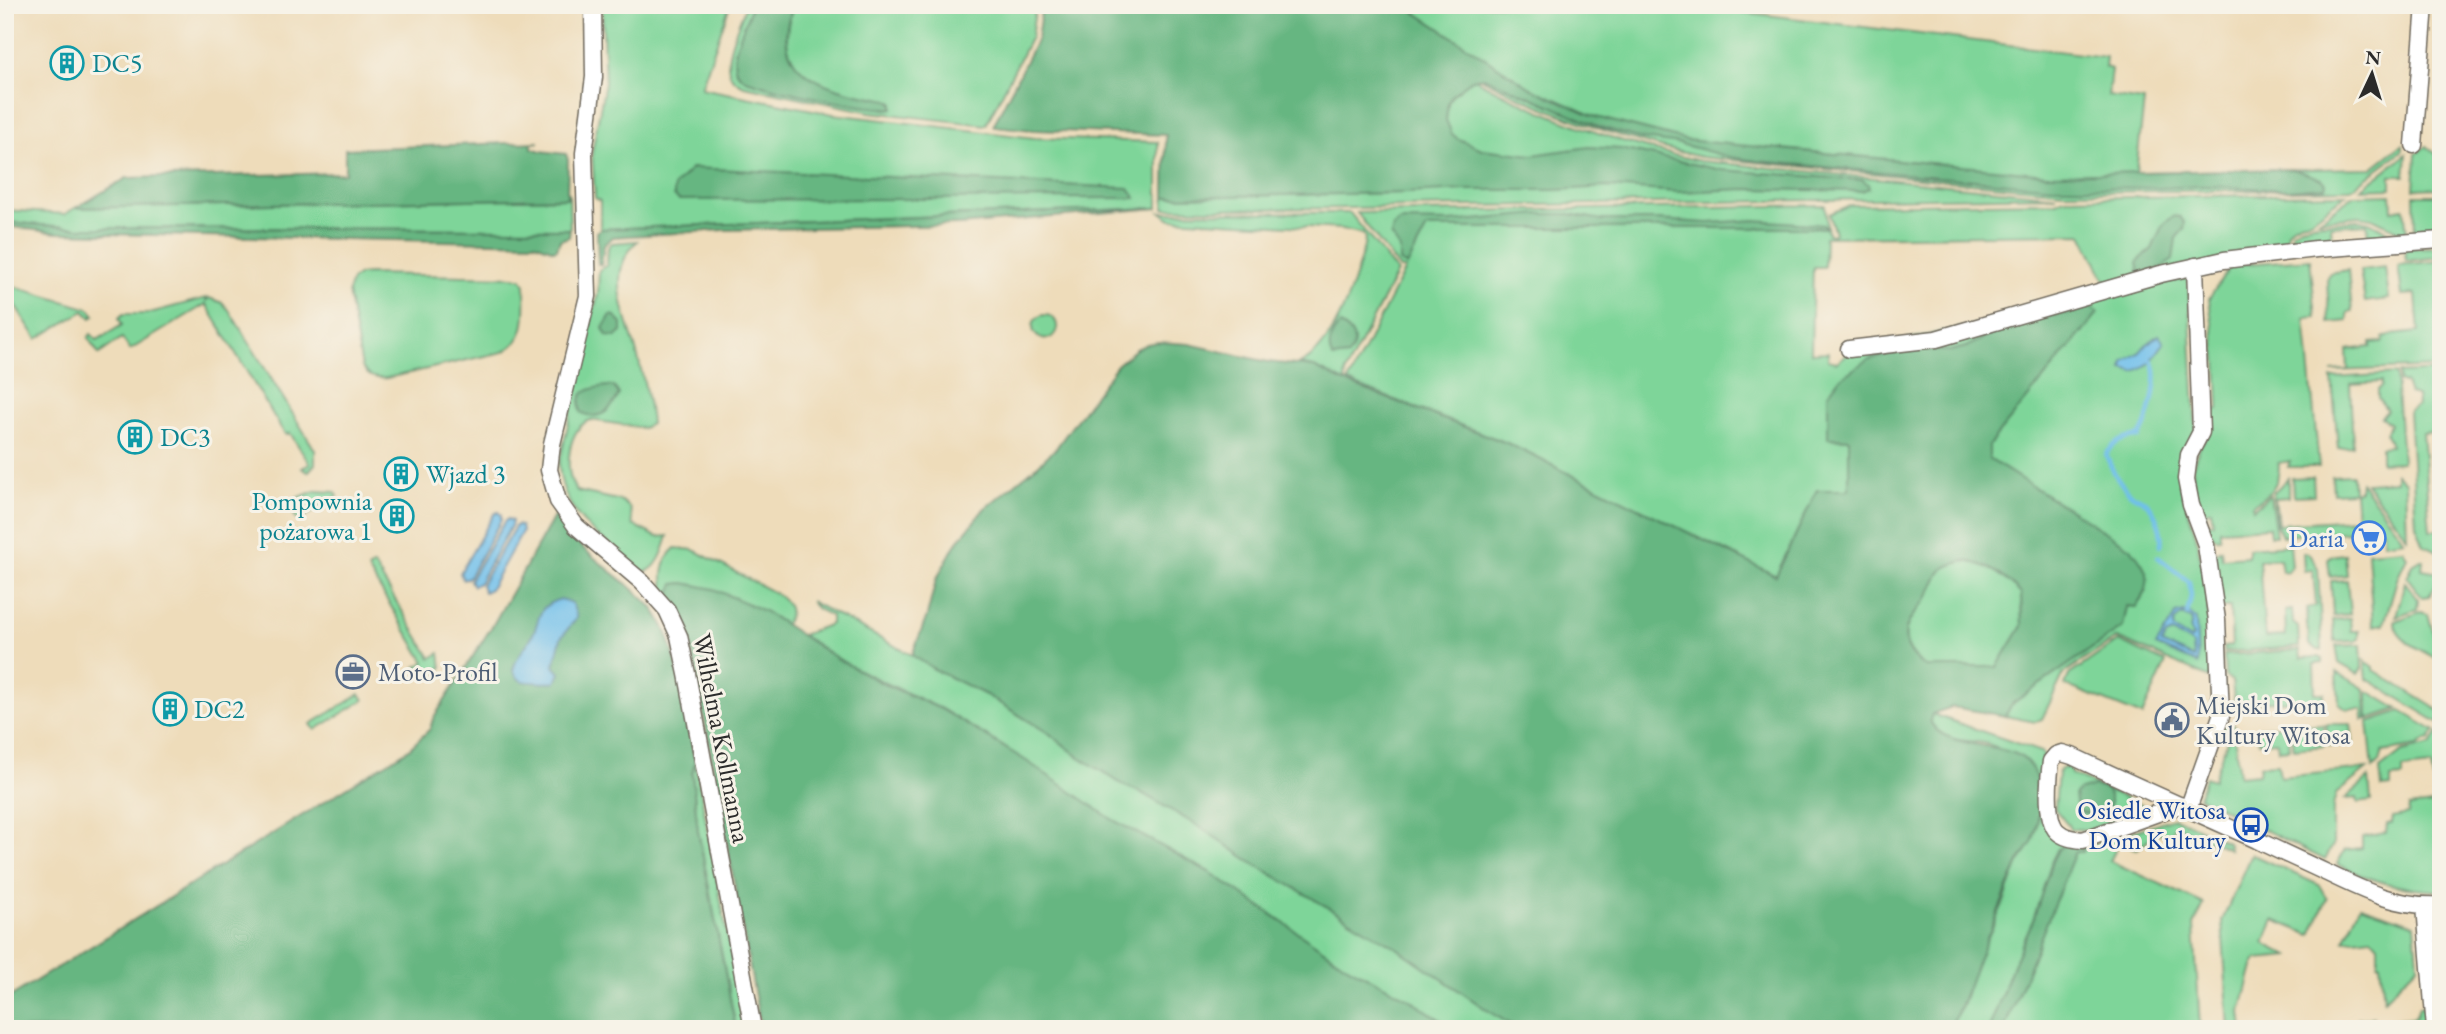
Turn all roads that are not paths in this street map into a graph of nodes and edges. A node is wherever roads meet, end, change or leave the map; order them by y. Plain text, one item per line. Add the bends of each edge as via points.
1 (593, 5) edge
2 (2426, 5) edge
3 (2414, 145) dead end
4 (2441, 240) edge
5 (2196, 266) junction
6 (1849, 349) dead end
7 (2184, 807) junction
8 (2433, 905) edge
9 (753, 1029) edge
10 (2435, 1029) edge

1 - 9 street, Wilhelma Kollmanna via 594,81 584,143 587,300 549,467 558,501 576,526 649,589 676,628
2 - 3 street
4 - 5 street via 2316,249
5 - 6 street via 1936,340
5 - 7 street via 2202,432 2189,455 2186,479 2206,545 2217,620 2221,716
7 - 7 street via 2062,752 2051,761 2050,814 2059,833 2070,838 2083,840
7 - 8 street via 2355,887 2403,903
8 - 10 street

